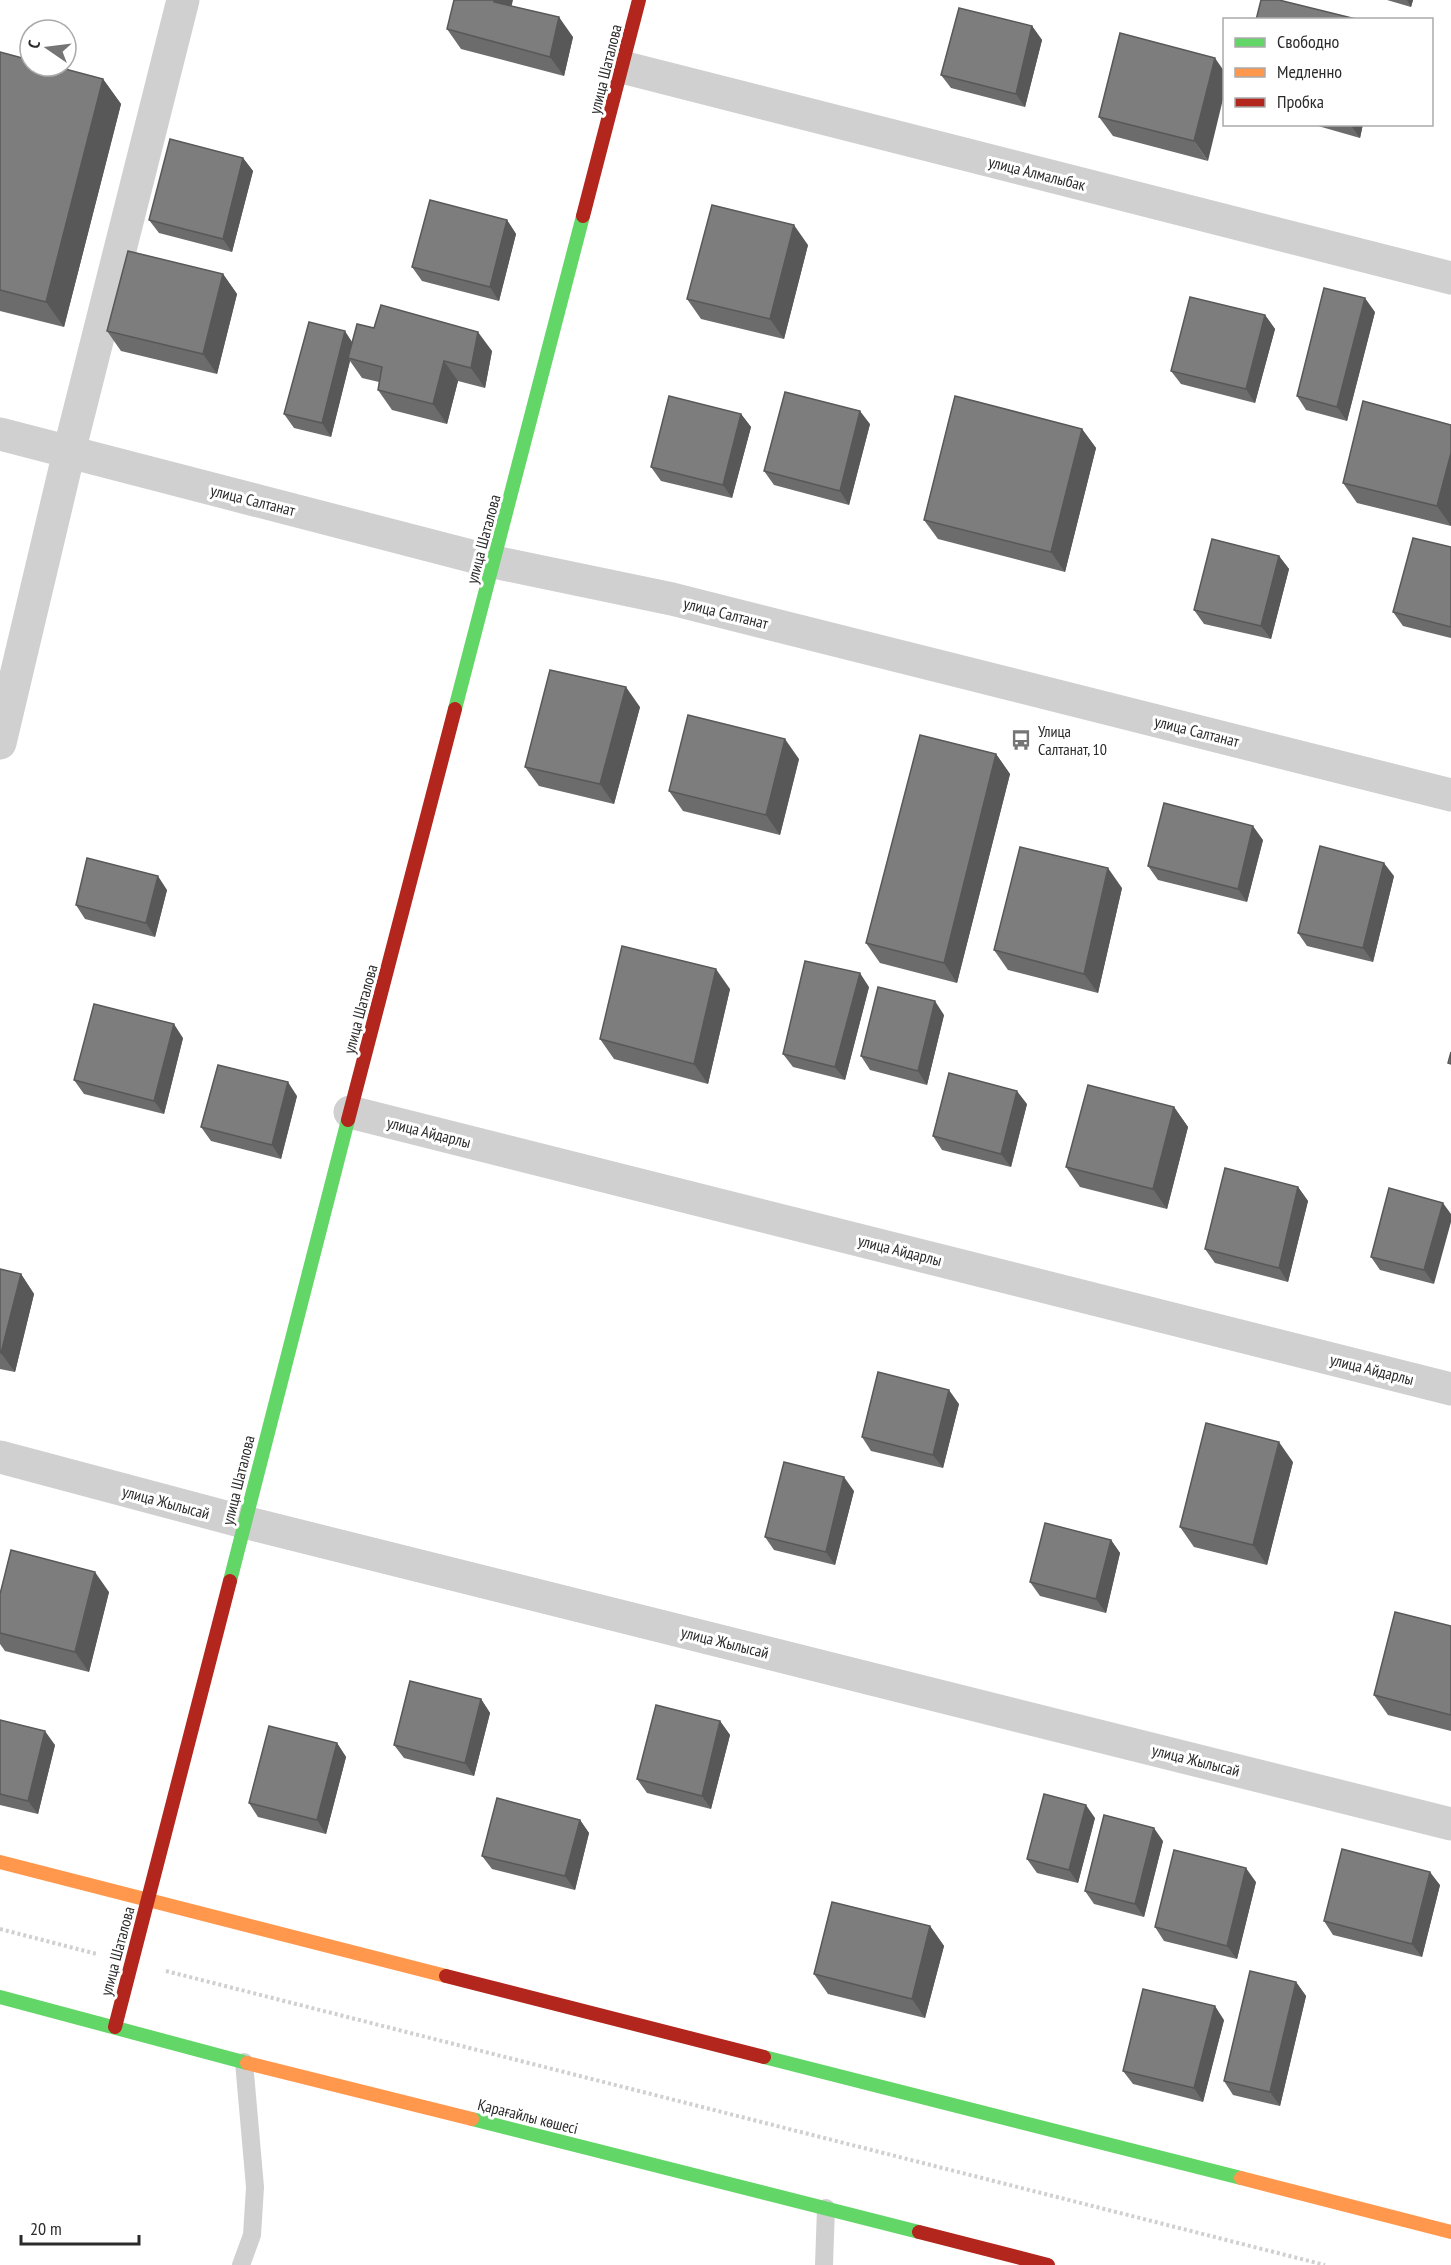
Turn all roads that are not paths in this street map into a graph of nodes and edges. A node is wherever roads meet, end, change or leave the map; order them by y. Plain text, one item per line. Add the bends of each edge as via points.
1 (183, 0) edge
2 (639, 0) edge
3 (622, 67) junction
4 (1451, 278) edge
5 (0, 434) edge
6 (69, 452) junction
7 (494, 562) junction
8 (0, 743) edge
9 (1451, 795) edge
10 (350, 1112) junction
11 (1451, 1389) edge
12 (0, 1457) edge
13 (244, 1522) junction
14 (1451, 1824) edge
15 (0, 1862) edge
16 (148, 1899) junction
17 (0, 1997) edge
18 (114, 2028) junction
19 (244, 2062) junction
20 (826, 2208) junction
21 (1451, 2232) edge
22 (241, 2265) edge
23 (824, 2265) edge
24 (1048, 2265) edge

1 - 6 street
2 - 3 street, улица Шаталова
3 - 4 street, улица Алмалыбак
3 - 7 street, улица Шаталова
5 - 6 street, улица Салтанат
6 - 7 street, улица Салтанат
6 - 8 street
7 - 9 street, улица Салтанат via 672,599
7 - 10 street, улица Шаталова
10 - 11 street, улица Айдарлы
10 - 13 street, улица Шаталова
12 - 13 street, улица Жылысай
13 - 14 street, улица Жылысай
13 - 16 street, улица Шаталова
15 - 16 street
16 - 18 street, улица Шаталова
16 - 21 street
17 - 18 street, Қарағайлы көшесі
18 - 19 street, Қарағайлы көшесі
19 - 20 street, Қарағайлы көшесі
19 - 22 lane via 255,2187 252,2235
20 - 23 lane
20 - 24 street, Қарағайлы көшесі

